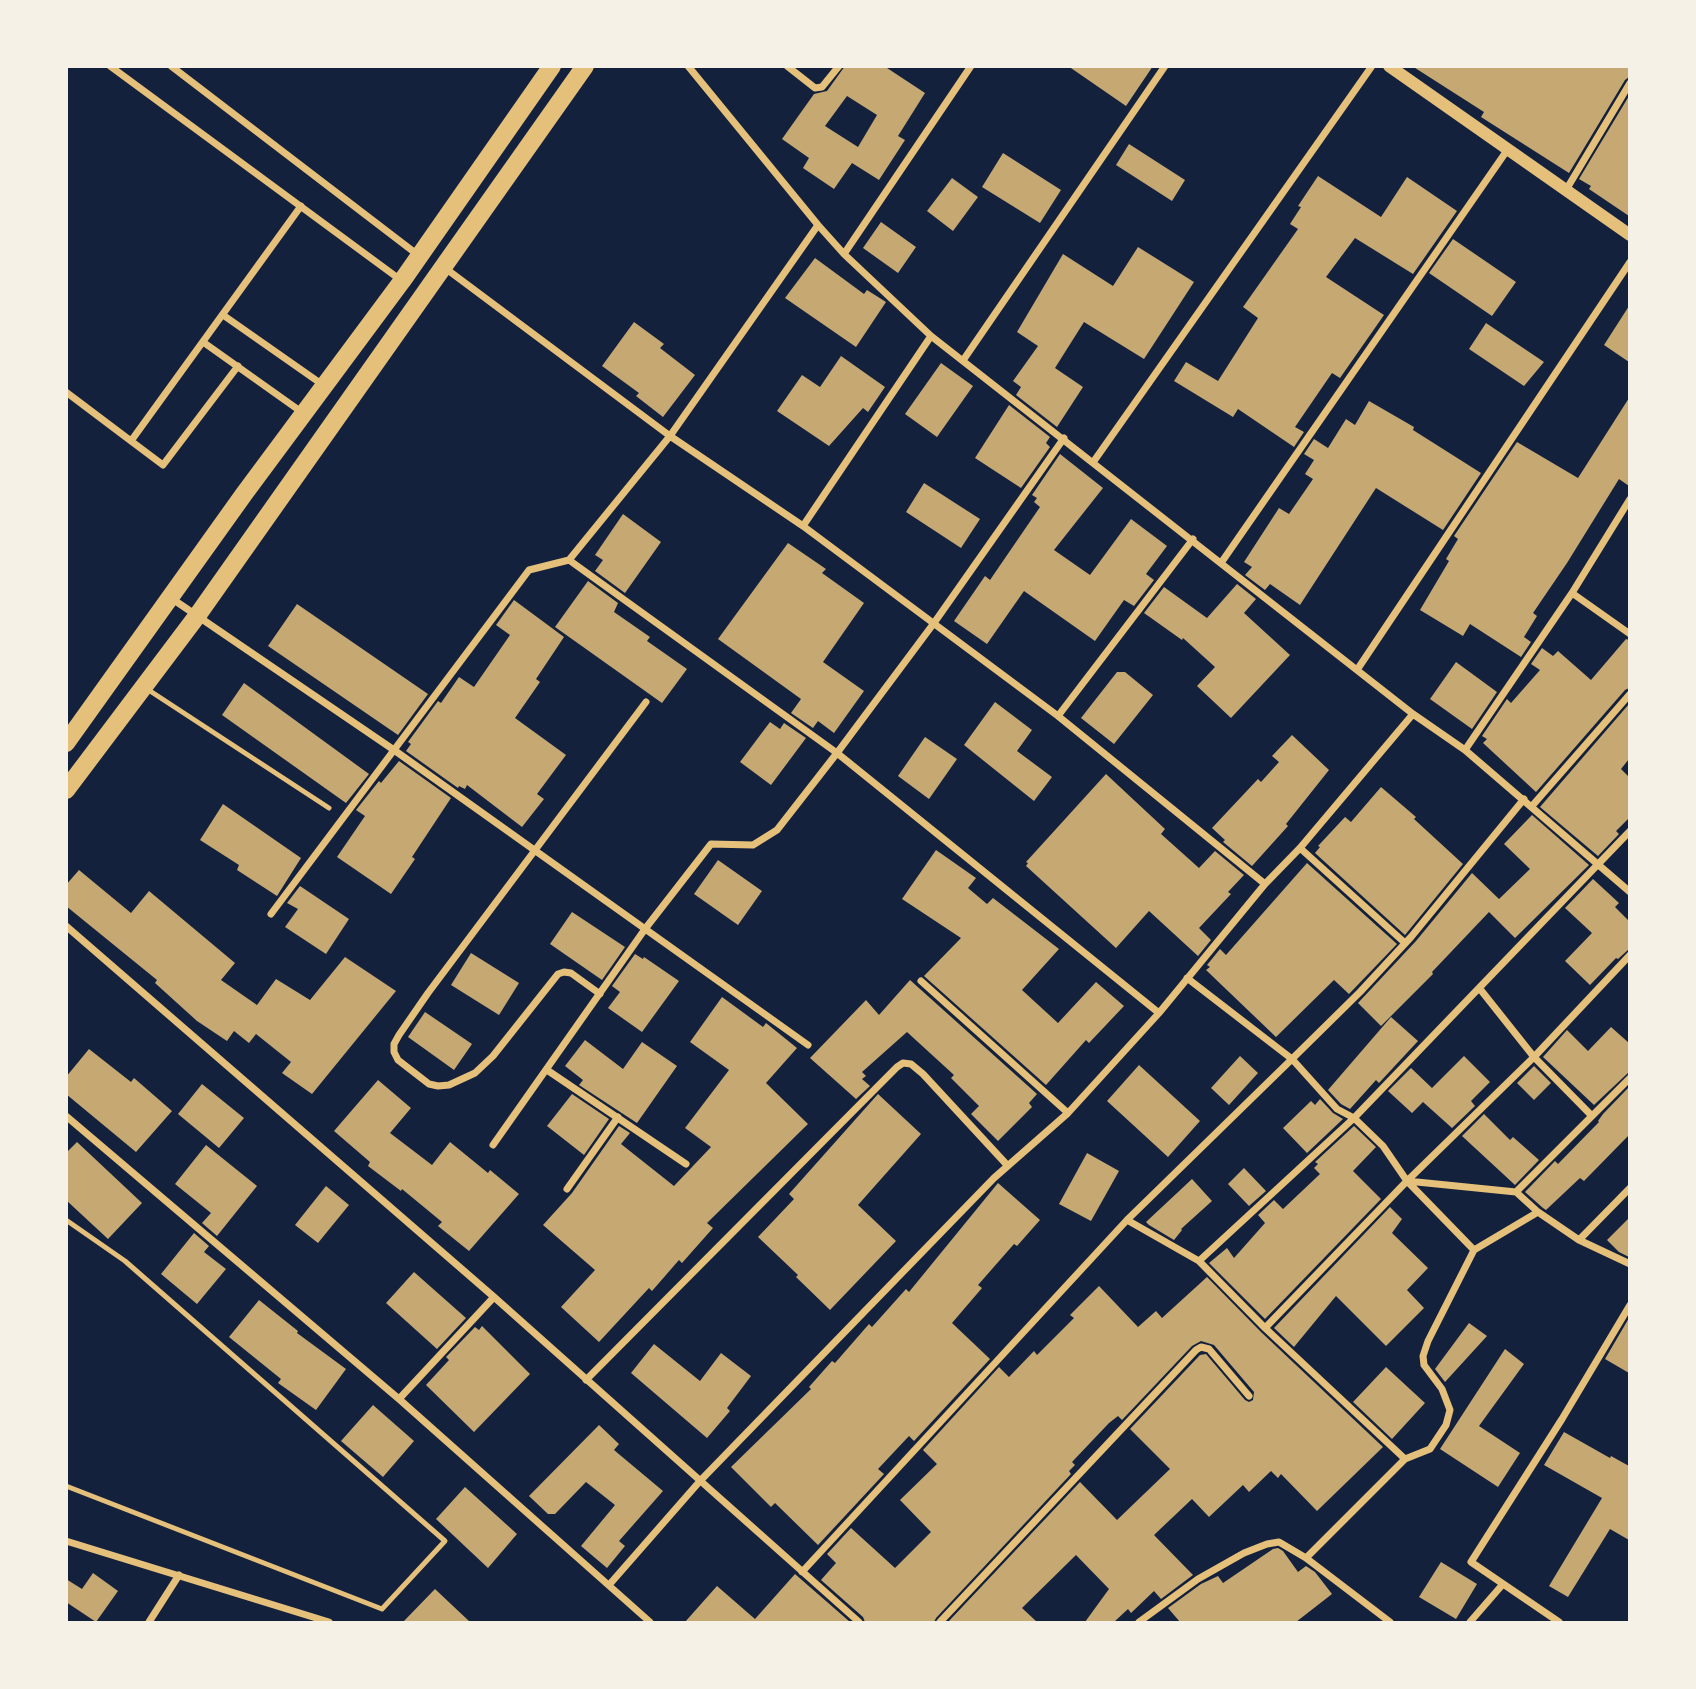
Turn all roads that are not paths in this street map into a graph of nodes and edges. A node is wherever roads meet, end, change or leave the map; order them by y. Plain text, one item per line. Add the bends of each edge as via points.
1 (110, 66) edge
2 (171, 66) edge
3 (552, 66) edge
4 (585, 66) edge
5 (688, 66) edge
6 (787, 66) edge
7 (839, 66) edge
8 (971, 66) edge
9 (1166, 66) edge
10 (1372, 66) edge
11 (1389, 66) edge
12 (1629, 83) edge
13 (1508, 149) junction
14 (1566, 190) junction
15 (301, 206) junction
16 (818, 225) junction
17 (1629, 235) edge
18 (844, 254) junction
19 (419, 257) junction
20 (1629, 262) edge
21 (445, 268) junction
22 (402, 281) junction
23 (223, 314) junction
24 (931, 335) junction
25 (203, 342) junction
26 (964, 359) junction
27 (238, 366) junction
28 (324, 386) junction
29 (66, 392) edge
30 (303, 414) junction
31 (670, 436) junction
32 (1064, 438) junction
33 (131, 441) junction
34 (1094, 461) junction
35 (1629, 499) edge
36 (803, 526) junction
37 (1193, 539) junction
38 (569, 560) junction
39 (1221, 563) junction
40 (1572, 593) junction
41 (171, 597) junction
42 (197, 616) junction
43 (934, 623) junction
44 (1629, 634) edge
45 (1357, 670) junction
46 (144, 687) junction
47 (1629, 695) edge
48 (646, 702) dead end
49 (1413, 714) junction
50 (1058, 716) junction
51 (67, 740) edge
52 (394, 750) junction
53 (1465, 750) junction
54 (838, 753) junction
55 (66, 790) edge
56 (1524, 799) junction
57 (1532, 806) junction
58 (329, 808) dead end
59 (1629, 831) edge
60 (1300, 848) junction
61 (533, 849) junction
62 (1599, 864) junction
63 (1265, 884) junction
64 (1629, 892) edge
65 (271, 914) dead end
66 (66, 926) edge
67 (645, 929) junction
68 (1405, 943) junction
69 (1629, 955) edge
70 (1187, 978) junction
71 (920, 981) dead end
72 (1480, 989) junction
73 (600, 994) junction
74 (1159, 1013) junction
75 (808, 1045) dead end
76 (1534, 1057) junction
77 (1292, 1059) junction
78 (547, 1070) junction
79 (1629, 1078) edge
80 (1068, 1114) junction
81 (66, 1116) edge
82 (1592, 1116) junction
83 (618, 1117) junction
84 (1354, 1118) junction
85 (493, 1145) dead end
86 (686, 1164) dead end
87 (1008, 1166) junction
88 (1407, 1181) junction
89 (1629, 1188) edge
90 (567, 1189) dead end
91 (1516, 1192) junction
92 (1538, 1212) junction
93 (66, 1220) edge
94 (1127, 1220) junction
95 (1579, 1240) junction
96 (1474, 1250) junction
97 (1199, 1261) junction
98 (1629, 1264) edge
99 (494, 1297) junction
100 (1629, 1305) edge
101 (1265, 1328) junction
102 (586, 1380) junction
103 (1249, 1396) dead end
104 (399, 1399) junction
105 (1405, 1459) junction
106 (700, 1481) junction
107 (66, 1486) edge
108 (66, 1541) edge
109 (1306, 1558) junction
110 (802, 1572) junction
111 (179, 1575) junction
112 (1503, 1584) junction
113 (609, 1585) junction
114 (149, 1622) edge
115 (329, 1622) edge
116 (650, 1622) edge
117 (859, 1622) edge
118 (940, 1622) edge
119 (1139, 1622) edge
120 (1390, 1622) edge
121 (1470, 1622) edge
122 (1559, 1622) edge

1 - 15 street
2 - 19 street
3 - 19 main road
4 - 21 main road
5 - 16 street
6 - 7 street via 814,88 822,87
8 - 18 street
9 - 26 street
10 - 34 street
11 - 13 street
12 - 14 street
13 - 14 street
13 - 39 street
14 - 17 street
15 - 22 street
15 - 23 street
16 - 18 street
16 - 31 street
18 - 24 street
19 - 22 main road
20 - 45 street
21 - 31 street
21 - 42 main road
22 - 28 main road
23 - 25 street
23 - 28 street
24 - 26 street
24 - 36 street
25 - 27 street
25 - 33 street
26 - 32 street
27 - 30 street
27 - 33 street via 163,465
28 - 30 main road
29 - 33 street
30 - 41 main road
31 - 36 street
31 - 38 street
32 - 34 street
32 - 43 street
34 - 37 street
35 - 40 street
36 - 43 street
37 - 39 street
37 - 50 street
38 - 52 street via 529,570
38 - 54 street
39 - 45 street
40 - 44 street
40 - 53 street
41 - 42 street
41 - 51 main road
42 - 46 main road
42 - 52 street
43 - 50 street
43 - 54 street
45 - 49 street
46 - 55 main road
46 - 58 lane
47 - 57 street
48 - 61 street
49 - 53 street
49 - 60 street
50 - 63 street
52 - 61 street
52 - 65 street
53 - 56 street
54 - 67 street via 777,830 754,845 711,844
54 - 74 street
56 - 57 street
56 - 68 street
57 - 62 street
59 - 62 street
60 - 63 street
60 - 68 street
61 - 67 street
61 - 73 street via 399,1035 394,1052 429,1083 459,1082 493,1056 558,974 571,973
62 - 64 street
62 - 72 street
63 - 70 street
66 - 99 street
67 - 73 street
67 - 75 street
68 - 77 street
69 - 76 street
70 - 74 street
70 - 77 street
71 - 80 street
72 - 76 street
72 - 84 street
73 - 78 street
74 - 80 street
76 - 82 street
76 - 88 street
77 - 84 street via 1337,1109
77 - 94 street
78 - 83 street
78 - 85 street
79 - 82 street
80 - 87 street
81 - 104 street
82 - 91 street
83 - 86 street
83 - 90 street
84 - 88 street via 1383,1146
84 - 97 street
87 - 102 street via 923,1074 903,1063
87 - 106 street
88 - 91 street
88 - 96 street
88 - 101 street
89 - 95 street
91 - 92 street
92 - 95 street
92 - 96 street
93 - 107 lane via 125,1261 444,1541 382,1609
94 - 97 street
94 - 110 street
95 - 98 street
96 - 105 street via 1423,1356 1423,1365 1442,1389 1450,1409 1446,1425 1430,1448
97 - 101 street
99 - 102 street
99 - 104 street
100 - 112 street via 1471,1562
101 - 105 street
102 - 106 street
103 - 118 street via 1209,1349 1196,1350
104 - 113 street
105 - 109 street
106 - 110 street
106 - 113 street
108 - 111 street
109 - 119 street via 1279,1542 1267,1544 1198,1579
109 - 120 street
110 - 117 street
111 - 114 street
111 - 115 street
112 - 121 street
112 - 122 street
113 - 116 street

